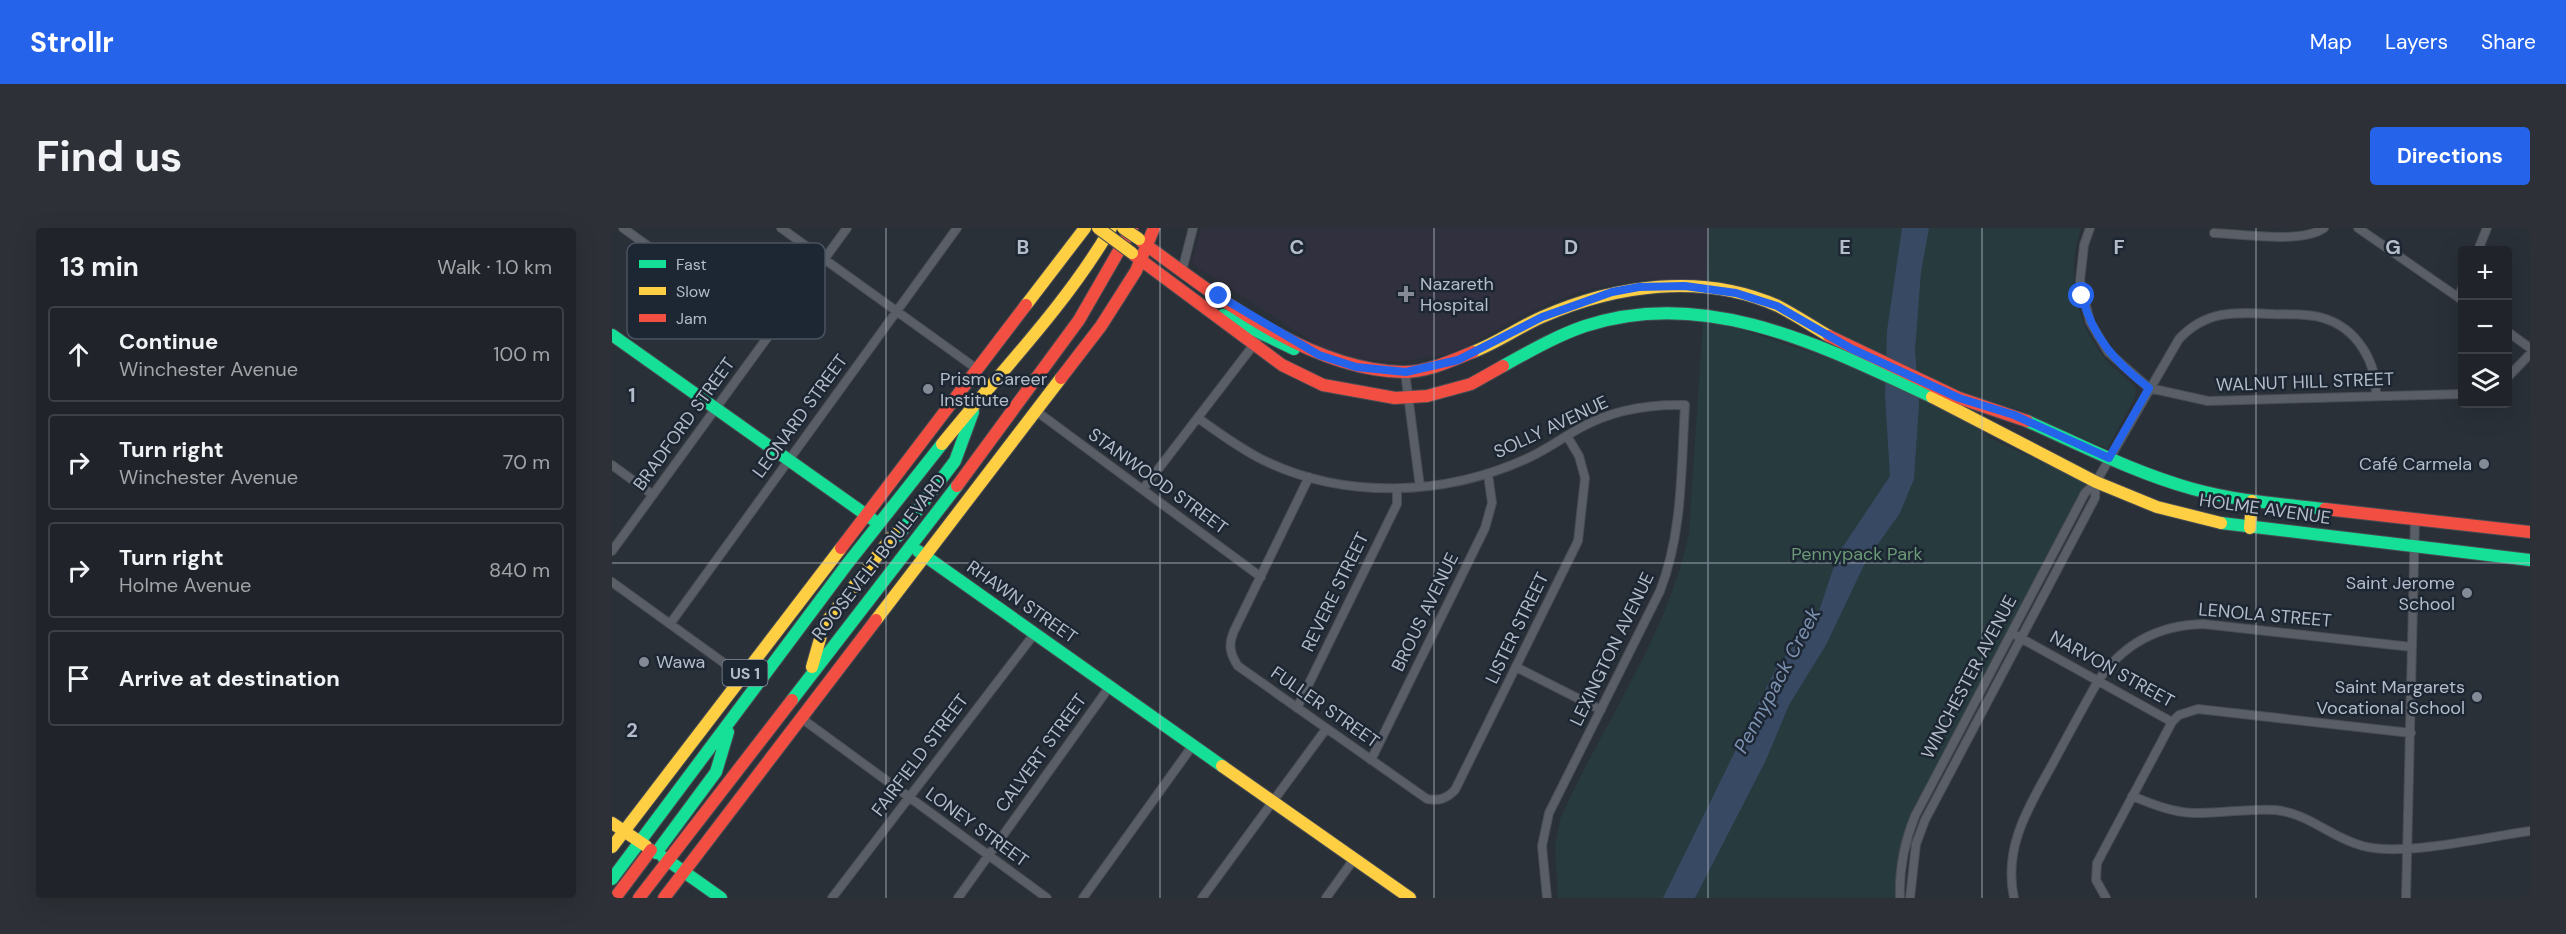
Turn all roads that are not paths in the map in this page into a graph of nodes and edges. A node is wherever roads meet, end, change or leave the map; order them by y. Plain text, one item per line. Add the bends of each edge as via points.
1 (623, 228) edge
2 (781, 228) edge
3 (847, 228) edge
4 (957, 228) edge
5 (1085, 228) edge
6 (1098, 228) edge
7 (1111, 228) edge
8 (1123, 228) edge
9 (1154, 228) edge
10 (1193, 228) edge
11 (2090, 228) edge
12 (2324, 228) edge
13 (2358, 228) edge
14 (2487, 228) edge
15 (2214, 233) dead end
16 (1139, 238) edge
17 (644, 243) edge
18 (802, 243) edge
19 (2480, 246) edge
20 (1136, 256) junction
21 (825, 258) edge
22 (825, 260) edge
23 (1182, 271) junction
24 (2458, 296) edge
25 (1201, 303) junction
26 (897, 311) junction
27 (1265, 330) junction
28 (612, 335) edge
29 (2512, 335) edge
30 (766, 339) edge
31 (1254, 345) junction
32 (2530, 348) edge
33 (1850, 354) junction
34 (2530, 354) edge
35 (977, 369) junction
36 (1406, 372) junction
37 (2512, 373) edge
38 (2149, 388) junction
39 (2458, 394) edge
40 (2376, 396) junction
41 (1944, 397) junction
42 (1409, 398) junction
43 (981, 399) junction
44 (1685, 405) joint
45 (716, 409) junction
46 (1036, 411) junction
47 (1198, 418) junction
48 (1567, 436) junction
49 (2109, 458) junction
50 (788, 460) junction
51 (612, 465) edge
52 (1488, 474) junction
53 (1309, 477) junction
54 (2096, 482) junction
55 (1420, 487) junction
56 (1143, 489) junction
57 (1396, 489) junction
58 (653, 495) junction
59 (2252, 501) junction
60 (866, 514) junction
61 (2415, 519) junction
62 (880, 524) junction
63 (2250, 528) junction
64 (2530, 532) edge
65 (896, 535) junction
66 (912, 546) junction
67 (2414, 547) junction
68 (612, 551) edge
69 (925, 556) junction
70 (2530, 560) edge
71 (1261, 577) junction
72 (612, 582) edge
73 (670, 624) junction
74 (1035, 633) junction
75 (2016, 635) junction
76 (2412, 647) junction
77 (1516, 667) junction
78 (837, 671) junction
79 (742, 676) junction
80 (806, 681) junction
81 (2098, 681) junction
82 (759, 685) junction
83 (1110, 686) junction
84 (1297, 708) junction
85 (1601, 710) junction
86 (782, 711) junction
87 (801, 718) junction
88 (2172, 722) junction
89 (705, 725) junction
90 (729, 725) junction
91 (1326, 729) junction
92 (2411, 733) junction
93 (1193, 745) junction
94 (1371, 760) junction
95 (1936, 775) junction
96 (1946, 779) junction
97 (1419, 794) joint
98 (2132, 796) junction
99 (909, 797) junction
100 (1272, 801) junction
101 (612, 823) edge
102 (624, 831) junction
103 (2530, 831) edge
104 (640, 842) junction
105 (612, 847) edge
106 (2407, 848) junction
107 (654, 851) junction
108 (988, 855) junction
109 (1354, 859) junction
110 (668, 861) junction
111 (684, 872) junction
112 (612, 879) edge
113 (615, 898) edge
114 (639, 898) edge
115 (664, 898) edge
116 (721, 898) edge
117 (832, 898) edge
118 (958, 898) edge
119 (1047, 898) edge
120 (1083, 898) edge
121 (1202, 898) edge
122 (1326, 898) edge
123 (1410, 898) edge
124 (1547, 898) edge
125 (1900, 898) edge
126 (1910, 898) edge
127 (2014, 898) edge
128 (2106, 898) edge
129 (2406, 898) edge

1 - 17 street
2 - 18 street
3 - 21 street, BRADFORD STREET
4 - 26 street, LEONARD STREET
5 - 35 main road, ROOSEVELT BOULEVARD / US 1
6 - 20 main road, HOLME AVENUE, bridge
7 - 43 main road, ROOSEVELT BOULEVARD / US 1 via 1058,309
8 - 16 main road, HOLME AVENUE, bridge
9 - 16 main road, ROOSEVELT BOULEVARD / US 1
10 - 23 street
11 - 38 street via 2080,281 2090,322 2108,352
12 - 15 street via 2295,236
13 - 24 street
14 - 19 street
16 - 20 main road, ROOSEVELT BOULEVARD / US 1
16 - 23 main road, HOLME AVENUE
16 - 66 main road, ROOSEVELT BOULEVARD / US 1
20 - 25 main road, HOLME AVENUE
20 - 46 main road, ROOSEVELT BOULEVARD / US 1 via 1111,311
22 - 26 street
23 - 27 main road, HOLME AVENUE
25 - 27 main road
25 - 31 main road, HOLME AVENUE
26 - 35 street
26 - 50 street, LEONARD STREET
27 - 31 street
27 - 36 main road, HOLME AVENUE via 1356,367
28 - 45 main road, RHAWN STREET
29 - 32 street
30 - 45 street, BRADFORD STREET
31 - 42 main road, HOLME AVENUE via 1282,365 1323,385 1377,397
31 - 47 street
33 - 36 main road, HOLME AVENUE via 1777,306 1736,293 1685,286 1639,287 1596,296 1542,317 1458,360
33 - 41 main road, HOLME AVENUE
33 - 42 main road, HOLME AVENUE via 1744,321 1692,312 1655,313 1586,326 1541,345 1471,384
34 - 37 street
35 - 60 main road, ROOSEVELT BOULEVARD / US 1
36 - 42 street
38 - 40 street, WALNUT HILL STREET via 2208,401
38 - 40 street, WINCHESTER AVENUE via 2188,330 2209,317 2231,312 2313,316 2333,322 2352,335 2365,351 2374,373
38 - 49 street, WINCHESTER AVENUE
39 - 40 street, WALNUT HILL STREET
41 - 49 main road, HOLME AVENUE via 2014,415
41 - 54 main road, HOLME AVENUE
42 - 55 street
43 - 62 main road, ROOSEVELT BOULEVARD / US 1
43 - 65 main road via 959,455
44 - 48 street, SOLLY AVENUE via 1631,409
44 - 85 street, LEXINGTON AVENUE via 1671,564
45 - 50 main road, RHAWN STREET
45 - 58 street, BRADFORD STREET
46 - 56 street, STANWOOD STREET
46 - 69 main road, ROOSEVELT BOULEVARD / US 1
47 - 53 street, SOLLY AVENUE via 1247,452
47 - 56 street
48 - 52 street, SOLLY AVENUE via 1529,458
48 - 77 street, LISTER STREET via 1580,456 1585,478 1582,525 1578,541
49 - 54 street, WINCHESTER AVENUE
49 - 59 main road, HOLME AVENUE via 2193,489
50 - 60 main road, RHAWN STREET
50 - 73 street, LEONARD STREET
51 - 58 street
52 - 55 street, SOLLY AVENUE
52 - 94 street, BROUS AVENUE via 1492,503 1485,528
53 - 57 street, SOLLY AVENUE
53 - 71 street
54 - 63 main road, HOLME AVENUE via 2157,507
54 - 75 street, WINCHESTER AVENUE via 2095,498
55 - 57 street, SOLLY AVENUE
56 - 71 street, STANWOOD STREET
57 - 84 street, REVERE STREET via 1397,504
58 - 68 street, BRADFORD STREET
59 - 61 main road, HOLME AVENUE
59 - 63 main road
60 - 62 main road, RHAWN STREET
60 - 79 main road, ROOSEVELT BOULEVARD / US 1
61 - 64 main road, HOLME AVENUE
61 - 67 street
62 - 65 main road, RHAWN STREET
62 - 82 main road, ROOSEVELT BOULEVARD / US 1
63 - 67 main road, HOLME AVENUE
65 - 66 main road, RHAWN STREET
65 - 80 main road via 824,625
66 - 69 main road, RHAWN STREET
66 - 80 main road, ROOSEVELT BOULEVARD / US 1
67 - 70 main road, HOLME AVENUE
67 - 76 street
69 - 74 main road, RHAWN STREET
69 - 78 main road, ROOSEVELT BOULEVARD / US 1
71 - 84 street, FULLER STREET via 1230,649 1238,666
72 - 73 street
73 - 79 street
74 - 83 main road, RHAWN STREET
74 - 99 street, FAIRFIELD STREET
75 - 81 street, NARVON STREET
75 - 95 street, WINCHESTER AVENUE
75 - 96 street, WINCHESTER AVENUE
76 - 81 street, LENOLA STREET via 2184,624 2136,643 2109,664
76 - 92 street
77 - 85 street
77 - 97 street, LISTER STREET via 1455,790 1436,801
78 - 86 main road
78 - 87 main road, ROOSEVELT BOULEVARD / US 1
79 - 89 main road, ROOSEVELT BOULEVARD / US 1
80 - 86 main road, ROOSEVELT BOULEVARD / US 1
81 - 88 street, NARVON STREET
81 - 127 street, LENOLA STREET via 2022,819 2011,858
82 - 89 main road
82 - 90 main road, ROOSEVELT BOULEVARD / US 1
83 - 93 main road, RHAWN STREET
83 - 108 street, CALVERT STREET
84 - 91 street, FULLER STREET
85 - 124 street, LEXINGTON AVENUE via 1543,829
86 - 110 main road, ROOSEVELT BOULEVARD / US 1
87 - 99 street, LONEY STREET
87 - 111 main road, ROOSEVELT BOULEVARD / US 1
88 - 92 street, NARVON STREET via 2179,715 2198,709
88 - 98 street
89 - 102 main road, ROOSEVELT BOULEVARD / US 1
90 - 104 main road, ROOSEVELT BOULEVARD / US 1
90 - 107 main road via 717,772
91 - 94 street, FULLER STREET
91 - 100 street
92 - 106 street
93 - 100 main road, RHAWN STREET
93 - 120 street
94 - 97 street, FULLER STREET
95 - 96 street
95 - 125 street, WINCHESTER AVENUE via 1906,841
96 - 126 street, WINCHESTER AVENUE via 1916,844
98 - 106 street via 2156,806 2194,813 2286,812 2363,846
98 - 128 street via 2097,863 2096,880
99 - 108 street, LONEY STREET
99 - 117 street, FAIRFIELD STREET
100 - 109 main road, RHAWN STREET
100 - 121 street
101 - 102 main road
102 - 104 main road
102 - 105 main road, ROOSEVELT BOULEVARD / US 1
103 - 106 street
104 - 107 main road
104 - 112 main road, ROOSEVELT BOULEVARD / US 1
106 - 129 street
107 - 110 main road
107 - 113 main road
108 - 118 street, CALVERT STREET
108 - 119 street, LONEY STREET
109 - 122 street
109 - 123 main road, RHAWN STREET
110 - 111 main road
110 - 114 main road, ROOSEVELT BOULEVARD / US 1
111 - 115 main road, ROOSEVELT BOULEVARD / US 1
111 - 116 main road

